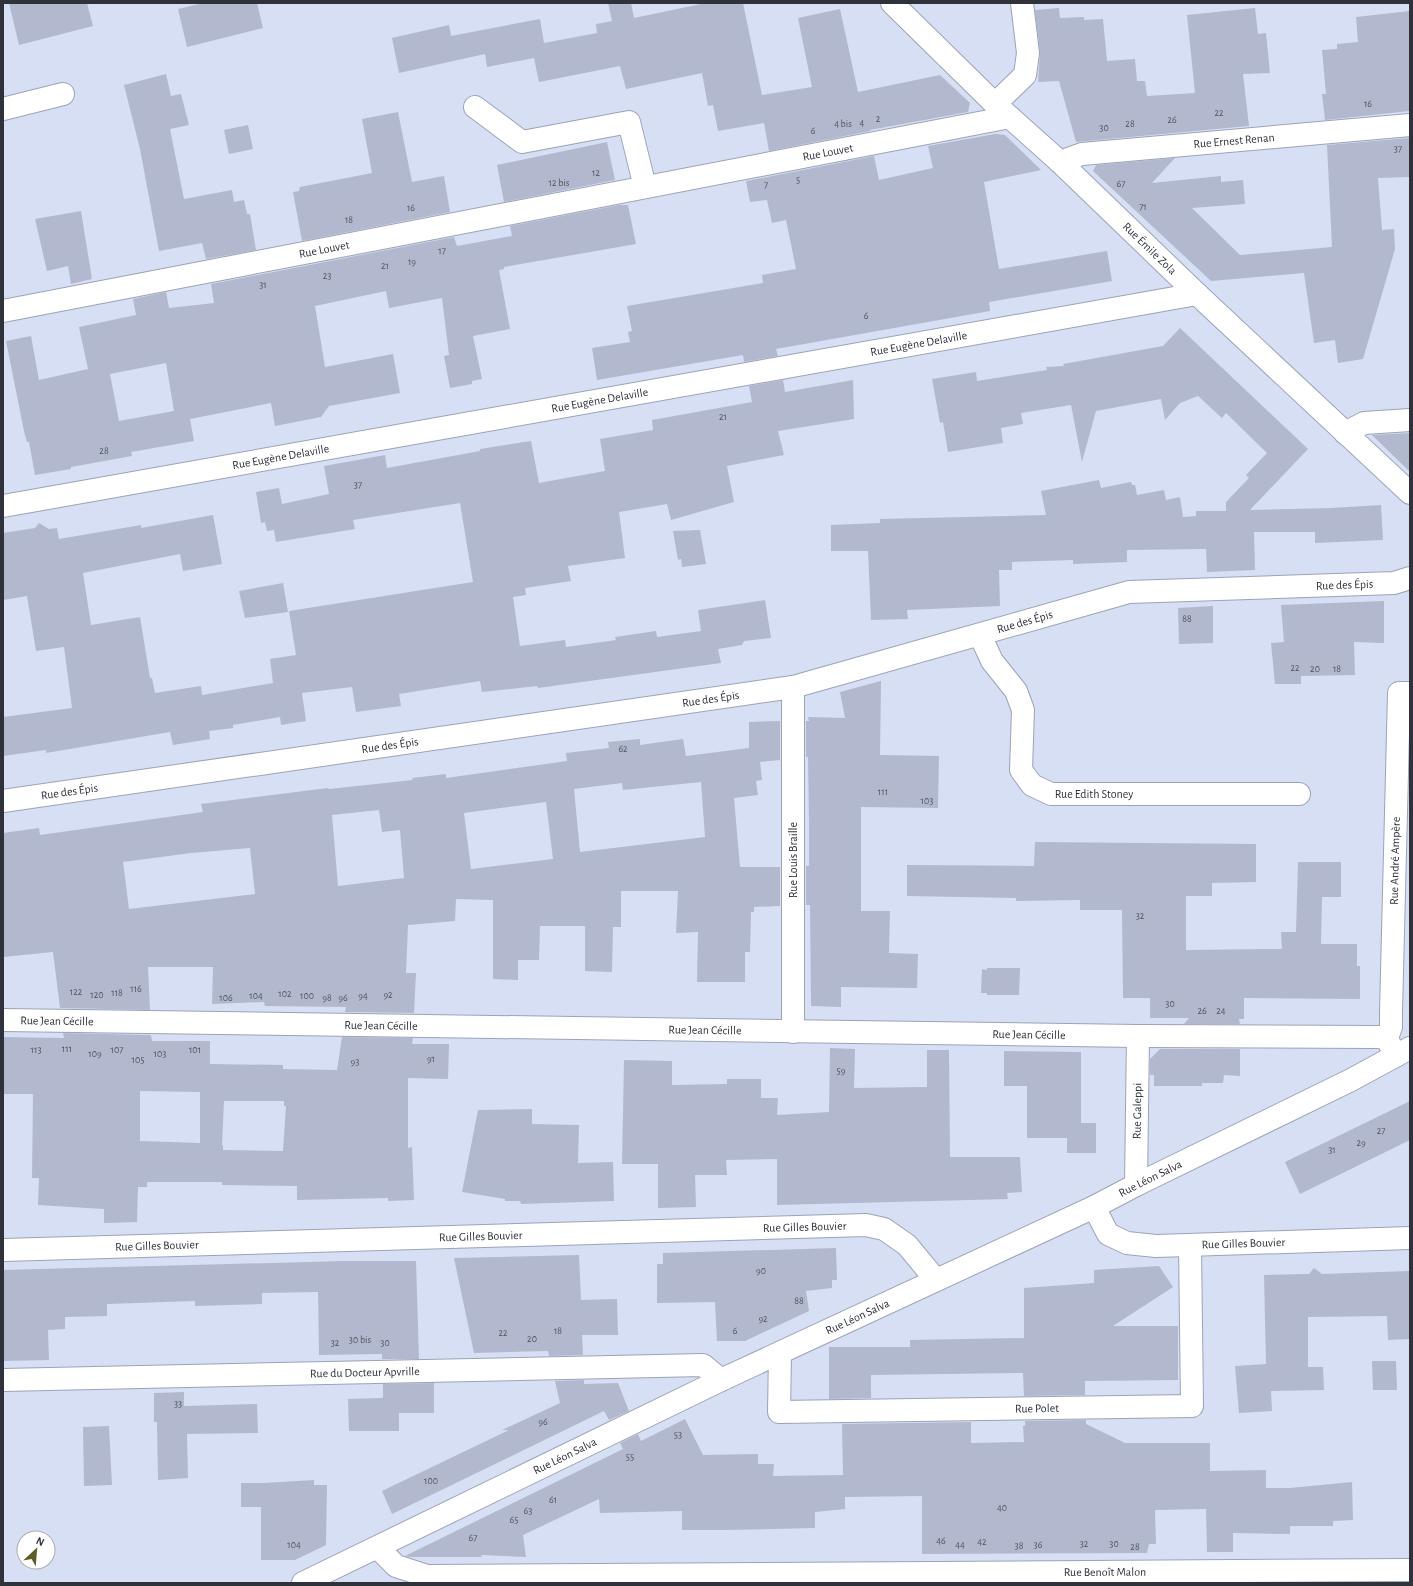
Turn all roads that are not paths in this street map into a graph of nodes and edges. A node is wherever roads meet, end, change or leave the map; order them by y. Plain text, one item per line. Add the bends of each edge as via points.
1 (892, 3) edge
2 (1022, 3) edge
3 (63, 94) dead end
4 (475, 107) dead end
5 (3, 109) edge
6 (1003, 110) junction
7 (1410, 125) edge
8 (1060, 162) junction
9 (646, 187) junction
10 (1196, 294) junction
11 (3, 311) edge
12 (1410, 420) edge
13 (1345, 433) junction
14 (1410, 493) edge
15 (3, 506) edge
16 (1410, 578) edge
17 (980, 635) junction
18 (793, 687) junction
19 (1410, 693) edge
20 (1299, 794) dead end
21 (3, 801) edge
22 (3, 1020) edge
23 (793, 1032) junction
24 (1138, 1036) junction
25 (1397, 1047) edge
26 (1136, 1185) junction
27 (1094, 1207) junction
28 (1410, 1238) edge
29 (1190, 1245) junction
30 (3, 1250) edge
31 (936, 1280) junction
32 (780, 1354) junction
33 (3, 1380) edge
34 (722, 1380) junction
35 (378, 1548) junction
36 (1410, 1570) edge
37 (499, 1579) edge
38 (303, 1583) edge

1 - 6 street, Rue Émile Zola
2 - 6 street via 1028,54 1025,75
3 - 5 street
4 - 9 street via 522,142 629,122
6 - 8 street, Rue Émile Zola
6 - 9 street, Rue Louvet
7 - 8 street, Rue Ernest Renan via 1082,154
8 - 10 street, Rue Émile Zola
9 - 11 street, Rue Louvet
10 - 13 street, Rue Émile Zola
10 - 15 street, Rue Eugène Delaville
12 - 13 street via 1364,423
13 - 14 street, Rue Émile Zola
16 - 17 street, Rue des Épis via 1394,583 1129,592
17 - 18 street, Rue des Épis
17 - 20 street, Rue Edith Stoney via 992,661 1016,691 1023,710 1021,770 1032,785 1038,788 1051,794
18 - 21 street, Rue des Épis
18 - 23 street, Rue Louis Braille
19 - 25 street, Rue André Ampère via 1399,693 1390,1027
22 - 23 street, Rue Jean Cécille
23 - 24 street, Rue Jean Cécille
24 - 25 street, Rue Jean Cécille
24 - 26 street, Rue Galeppi
25 - 26 street, Rue Léon Salva via 1351,1080
26 - 27 street, Rue Léon Salva
27 - 29 street, Rue Gilles Bouvier via 1108,1234 1127,1243 1156,1246
27 - 31 street, Rue Léon Salva
28 - 29 street, Rue Gilles Bouvier
29 - 32 street, Rue Polet via 1192,1406 779,1412
30 - 31 street, Rue Gilles Bouvier via 866,1225 884,1229 907,1245
31 - 32 street, Rue Léon Salva
32 - 34 street, Rue Léon Salva
33 - 34 street, Rue du Docteur Apvrille via 703,1365
34 - 35 street, Rue Léon Salva
35 - 37 street, Rue Benoît Malon via 396,1566 427,1576
35 - 38 street, Rue Léon Salva
36 - 37 street, Rue Benoît Malon

